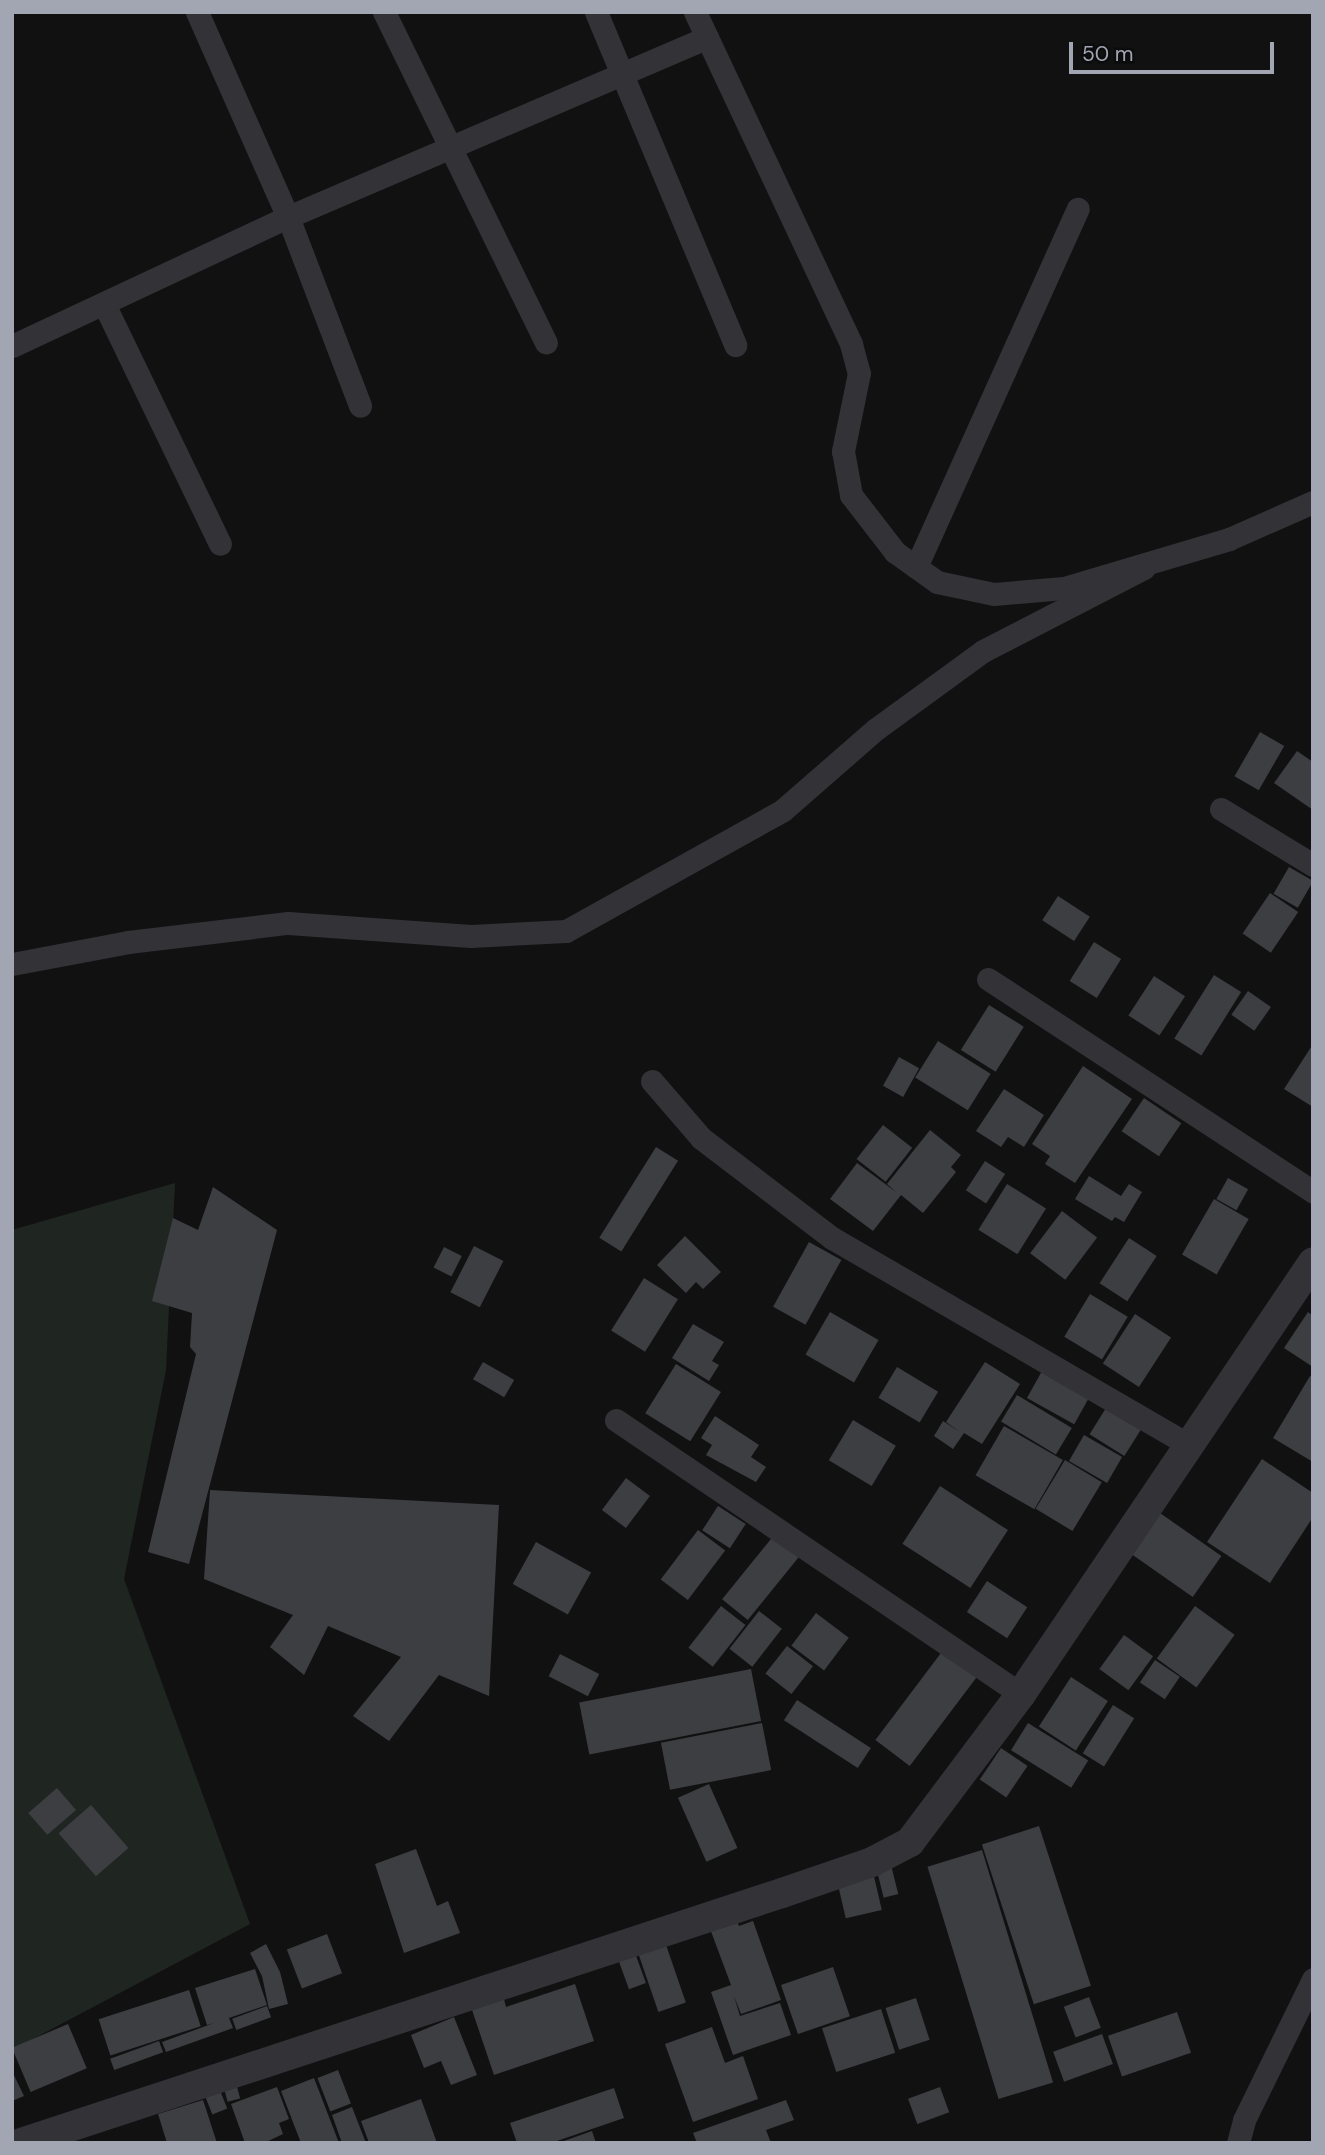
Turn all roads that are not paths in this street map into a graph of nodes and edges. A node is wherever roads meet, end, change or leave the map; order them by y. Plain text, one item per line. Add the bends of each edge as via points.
1 (197, 12) edge
2 (384, 12) edge
3 (596, 12) edge
4 (695, 12) edge
5 (707, 37) junction
6 (623, 73) junction
7 (449, 148) junction
8 (1078, 209) dead end
9 (288, 217) junction
10 (105, 306) junction
11 (546, 342) dead end
12 (12, 345) edge
13 (735, 345) dead end
14 (360, 406) dead end
15 (1313, 502) edge
16 (220, 544) dead end
17 (916, 567) junction
18 (1144, 568) junction
19 (1222, 808) dead end
20 (1313, 865) edge
21 (12, 964) edge
22 (988, 979) dead end
23 (653, 1081) dead end
24 (1313, 1192) edge
25 (1313, 1262) edge
26 (615, 1420) dead end
27 (1189, 1446) junction
28 (1021, 1694) junction
29 (1313, 1979) edge
30 (21, 2143) edge
31 (1238, 2143) edge

1 - 9 street
2 - 7 street
3 - 6 street
4 - 5 street
5 - 6 street
5 - 17 street via 851,344 859,373 843,451 851,495 872,528
6 - 7 street
6 - 13 street
7 - 9 street
7 - 11 street
8 - 17 street
9 - 10 street
9 - 14 street
10 - 12 street
10 - 16 street
15 - 18 street via 1230,539
17 - 18 street via 937,582 994,594 1064,588
18 - 21 street via 983,652 876,729 783,810 566,931 471,936 288,923 128,942
19 - 20 street
22 - 24 street
23 - 27 street via 701,1138 832,1238
25 - 27 street
26 - 28 street
27 - 28 street
28 - 30 street via 910,1842 872,1862
29 - 31 street via 1244,2120

